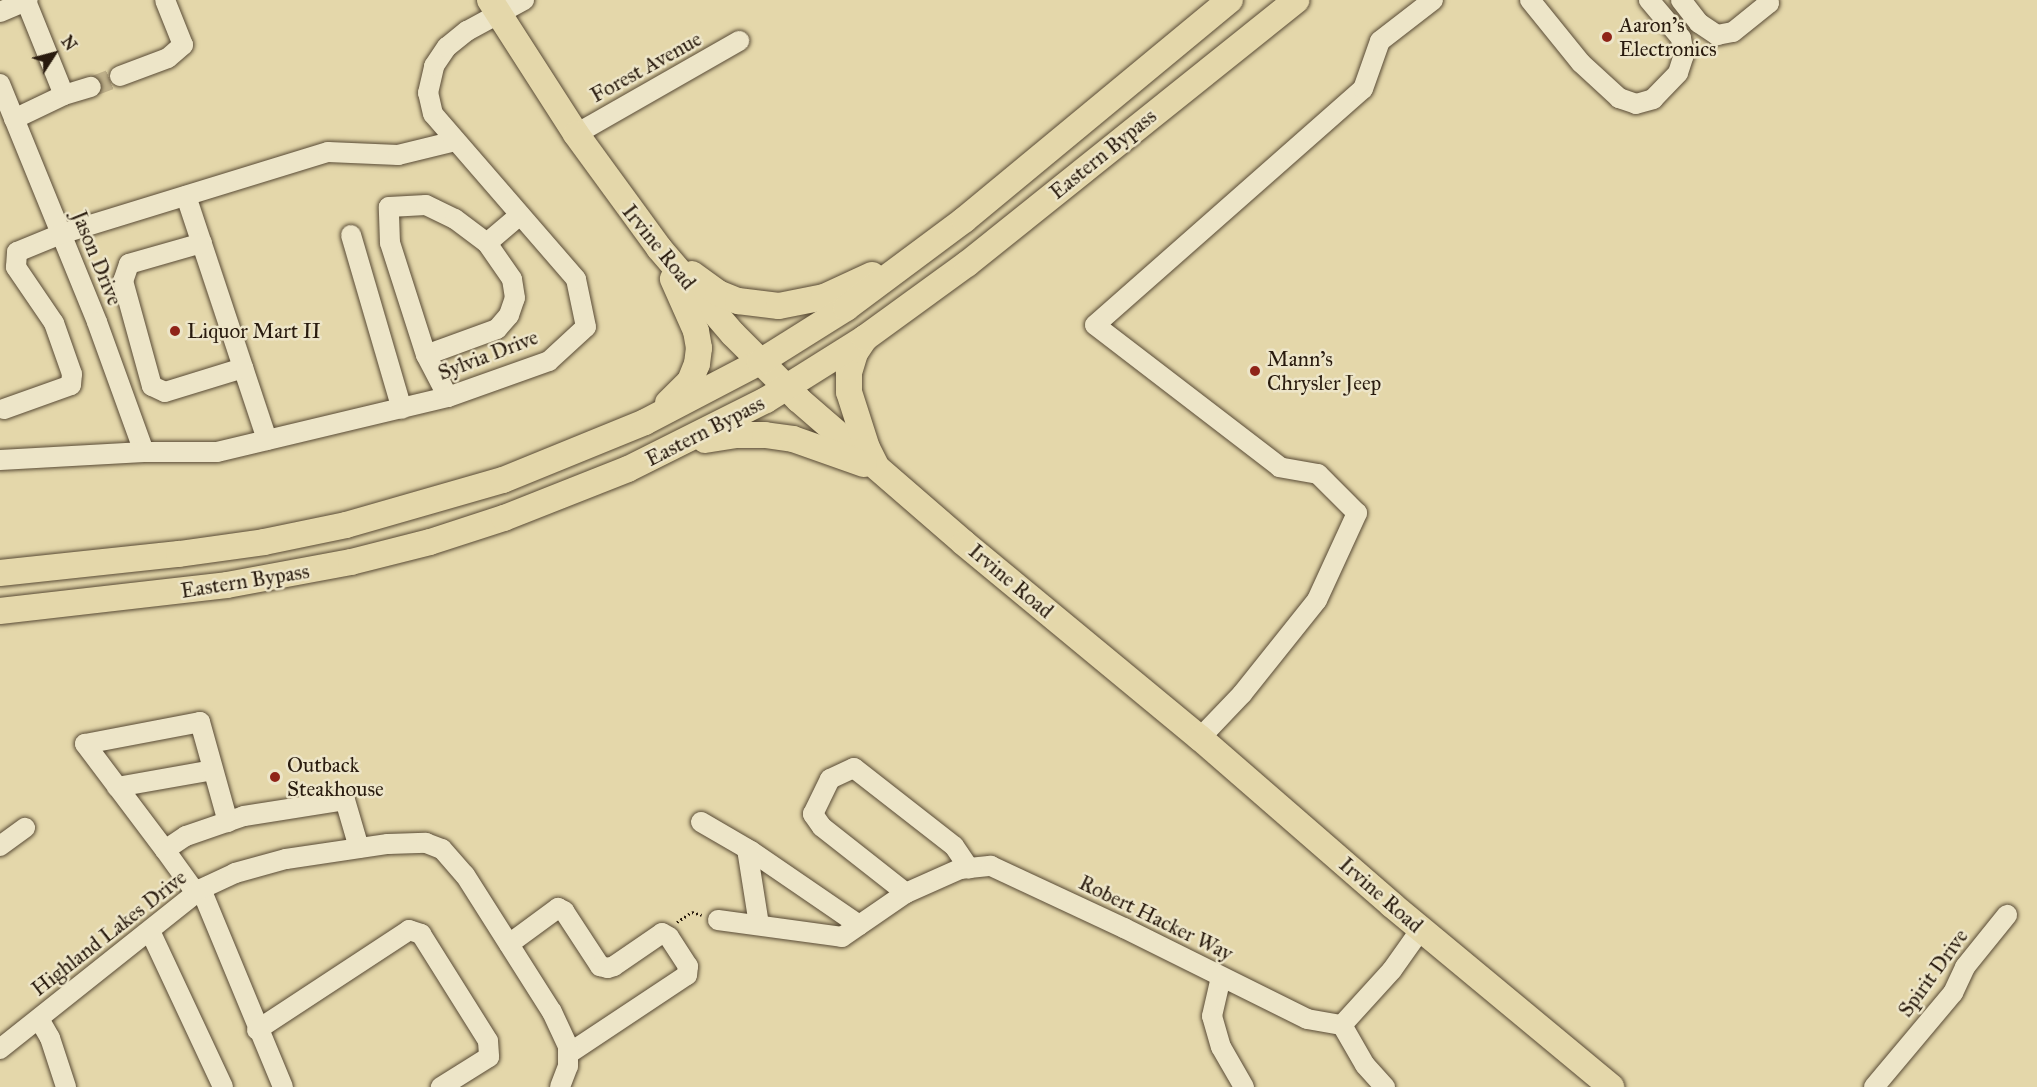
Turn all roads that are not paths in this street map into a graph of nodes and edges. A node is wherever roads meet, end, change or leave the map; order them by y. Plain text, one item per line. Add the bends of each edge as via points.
1 (27, 0) edge
2 (165, 0) edge
3 (524, 0) edge
4 (1230, 0) edge
5 (1296, 0) edge
6 (1433, 0) edge
7 (1649, 0) edge
8 (1681, 0) edge
9 (1774, 1) edge
10 (1541, 4) edge
11 (495, 7) edge
12 (0, 12) edge
13 (739, 41) dead end
14 (120, 76) tunnel mouth
15 (0, 84) edge
16 (91, 87) tunnel mouth
17 (64, 95) junction
18 (14, 119) junction
19 (576, 134) junction
20 (455, 141) junction
21 (186, 196) junction
22 (520, 215) junction
23 (61, 234) junction
24 (351, 235) dead end
25 (202, 243) junction
26 (487, 243) junction
27 (659, 248) junction
28 (924, 251) junction
29 (865, 338) junction
30 (426, 355) junction
31 (760, 362) junction
32 (243, 368) junction
33 (787, 388) junction
34 (448, 398) junction
35 (4, 409) dead end
36 (402, 409) junction
37 (645, 422) junction
38 (267, 440) junction
39 (673, 448) junction
40 (144, 452) junction
41 (0, 460) edge
42 (878, 469) junction
43 (0, 573) edge
44 (0, 611) edge
45 (1200, 738) junction
46 (213, 770) junction
47 (117, 787) junction
48 (228, 822) junction
49 (701, 822) dead end
50 (25, 828) dead end
51 (0, 846) edge
52 (358, 848) junction
53 (747, 849) junction
54 (165, 850) junction
55 (969, 868) junction
56 (198, 891) junction
57 (906, 893) junction
58 (2007, 915) dead end
59 (718, 920) road end
60 (759, 925) junction
61 (859, 925) junction
62 (1421, 929) junction
63 (150, 931) junction
64 (508, 944) junction
65 (1221, 977) junction
66 (39, 1019) junction
67 (1342, 1025) junction
68 (257, 1030) junction
69 (0, 1049) edge
70 (568, 1054) junction
71 (66, 1087) edge
72 (223, 1087) edge
73 (283, 1087) edge
74 (441, 1087) edge
75 (560, 1087) edge
76 (1244, 1087) edge
77 (1385, 1087) edge
78 (1611, 1087) edge
79 (1874, 1087) edge

1 - 12 street
1 - 17 street
2 - 14 street via 183,45 168,58
3 - 11 street, Sylvia Drive
4 - 28 main road, Eastern Bypass
5 - 29 main road, Eastern Bypass via 967,264
6 - 45 street via 1380,41 1363,89 1095,325 1280,467 1318,474 1357,513 1317,600 1242,694
7 - 10 street via 1681,38 1684,55 1678,73 1653,99 1636,104 1619,98 1581,63
8 - 9 street via 1699,22 1718,35 1733,32
11 - 19 main road, Irvine Road
11 - 20 street, Sylvia Drive via 447,47 434,66 428,93 433,114
13 - 19 street, Forest Avenue
15 - 18 street, Jason Drive
16 - 17 street
17 - 18 street
18 - 23 street, Jason Drive
19 - 27 main road, Irvine Road
20 - 21 street via 398,155 328,152
20 - 22 street, Sylvia Drive
21 - 23 street
21 - 25 street
22 - 26 street
22 - 34 street, Sylvia Drive via 576,279 586,327 549,361
23 - 35 street via 17,252 16,267 54,323 72,374 70,385
23 - 40 street, Jason Drive
24 - 36 street
25 - 32 street
25 - 32 street via 129,264 123,281 152,386 165,392
26 - 30 street via 512,279 515,297 509,315 497,329
26 - 30 street via 455,219 426,205 388,207 390,243
27 - 28 main road via 718,293 748,303 779,306 824,297
27 - 31 main road, Irvine Road
27 - 37 main road via 696,331 699,348 690,381
28 - 31 main road, Eastern Bypass via 846,308
29 - 33 main road, Eastern Bypass
29 - 42 main road via 849,373 849,393
30 - 34 street
31 - 33 main road, Irvine Road
31 - 37 main road, Eastern Bypass
32 - 38 street
33 - 39 main road, Eastern Bypass
33 - 42 main road, Irvine Road
34 - 36 street, Sylvia Drive
36 - 38 street, Sylvia Drive
37 - 43 main road, Eastern Bypass via 503,480 346,525 180,554
38 - 40 street, Sylvia Drive via 217,452
39 - 42 main road via 737,435 765,435 793,440
39 - 44 main road, Eastern Bypass via 602,481 504,518 351,562 216,587
40 - 41 street, Sylvia Drive
42 - 45 main road, Irvine Road
45 - 62 main road, Irvine Road
46 - 47 street
46 - 47 street via 200,722 85,744
46 - 48 street
47 - 54 street
48 - 52 street via 345,800
48 - 54 street via 186,836
49 - 53 street
50 - 51 street
52 - 56 street, Highland Lakes Drive via 260,864
52 - 64 street, Highland Lakes Drive via 409,842 441,849 465,876
53 - 60 street
53 - 61 street
54 - 56 street
55 - 57 street, Robert Hacker Way
55 - 57 street via 954,846 854,768 830,778 813,813 822,827
55 - 65 street, Robert Hacker Way via 991,866
56 - 63 street, Highland Lakes Drive
56 - 68 street
57 - 61 street, Robert Hacker Way
58 - 79 street, Spirit Drive via 1965,967 1953,993
59 - 60 street
60 - 61 street, Robert Hacker Way via 842,937
62 - 67 street via 1392,970
62 - 78 main road, Irvine Road
63 - 66 street, Highland Lakes Drive
63 - 72 street
64 - 70 street, Highland Lakes Drive via 562,1029
64 - 70 street via 558,908 564,911 600,966 608,968 662,933 669,937 688,966 687,975
65 - 67 street, Robert Hacker Way via 1306,1019
65 - 76 street via 1212,1016 1221,1047
66 - 69 street, Highland Lakes Drive
66 - 71 street via 50,1038
67 - 77 street via 1365,1065
68 - 73 street
68 - 74 street via 409,930 421,934 488,1041 489,1057
70 - 75 street, Highland Lakes Drive

